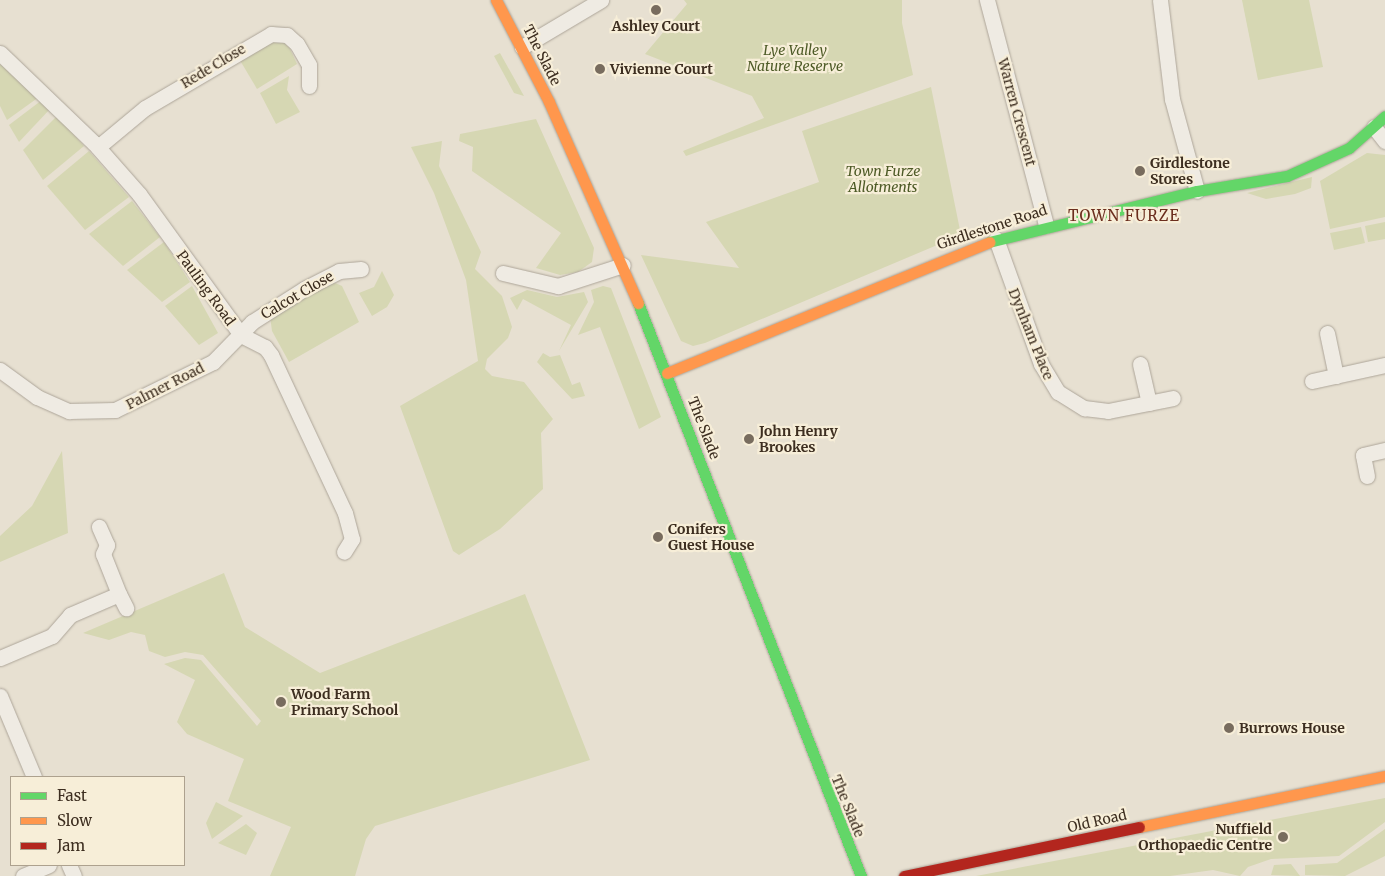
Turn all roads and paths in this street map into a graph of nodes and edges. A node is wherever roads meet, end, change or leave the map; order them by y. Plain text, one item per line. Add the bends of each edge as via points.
1 (496, 0) edge
2 (600, 0) edge
3 (988, 0) edge
4 (1160, 0) edge
5 (522, 47) junction
6 (0, 53) edge
7 (309, 86) dead end
8 (1385, 116) edge
9 (1374, 128) junction
10 (1385, 141) edge
11 (98, 147) junction
12 (1197, 191) junction
13 (1046, 225) junction
14 (996, 239) junction
15 (623, 266) junction
16 (361, 269) dead end
17 (503, 273) dead end
18 (1327, 333) dead end
19 (240, 335) junction
20 (1140, 364) dead end
21 (1385, 365) edge
22 (0, 370) edge
23 (667, 373) junction
24 (1336, 376) junction
25 (1312, 381) dead end
26 (1173, 398) dead end
27 (1149, 403) junction
28 (1385, 450) edge
29 (1367, 476) dead end
30 (99, 527) dead end
31 (344, 552) dead end
32 (119, 594) junction
33 (126, 608) dead end
34 (0, 658) edge
35 (0, 696) edge
36 (34, 776) edge
37 (1385, 776) edge
38 (46, 866) edge
39 (24, 876) edge
40 (861, 876) edge
41 (904, 876) edge

1 - 5 street, The Slade
2 - 5 street
3 - 13 street, Warren Crescent
4 - 12 street via 1169,84
5 - 15 street, The Slade
6 - 11 street, Pauling Road
7 - 11 street, Rede Close via 309,65 298,44 287,35 271,34 145,108
8 - 9 street, Girdlestone Road
9 - 10 street
9 - 12 street, Girdlestone Road via 1349,148 1287,176
11 - 19 street, Pauling Road via 139,194
12 - 13 street, Girdlestone Road
13 - 14 street, Girdlestone Road
14 - 23 street, Girdlestone Road
14 - 27 street, Dynham Place via 1041,364 1058,392 1084,408 1100,411
15 - 17 street via 558,286
15 - 23 street, The Slade
16 - 19 street, Calcot Close via 339,271 312,285 266,311
18 - 24 street
19 - 22 street, Palmer Road via 213,362 132,405 100,412 69,411 48,404
19 - 31 street, Pauling Road via 265,347 271,355 310,431 348,522 352,539
20 - 27 street
21 - 24 street
23 - 40 street, The Slade
24 - 25 street
26 - 27 street, Dynham Place
28 - 29 street via 1363,455
30 - 32 street via 107,545 103,554
32 - 33 street
32 - 34 street via 70,615 52,636
35 - 36 street
37 - 41 street, Old Road
38 - 39 street

